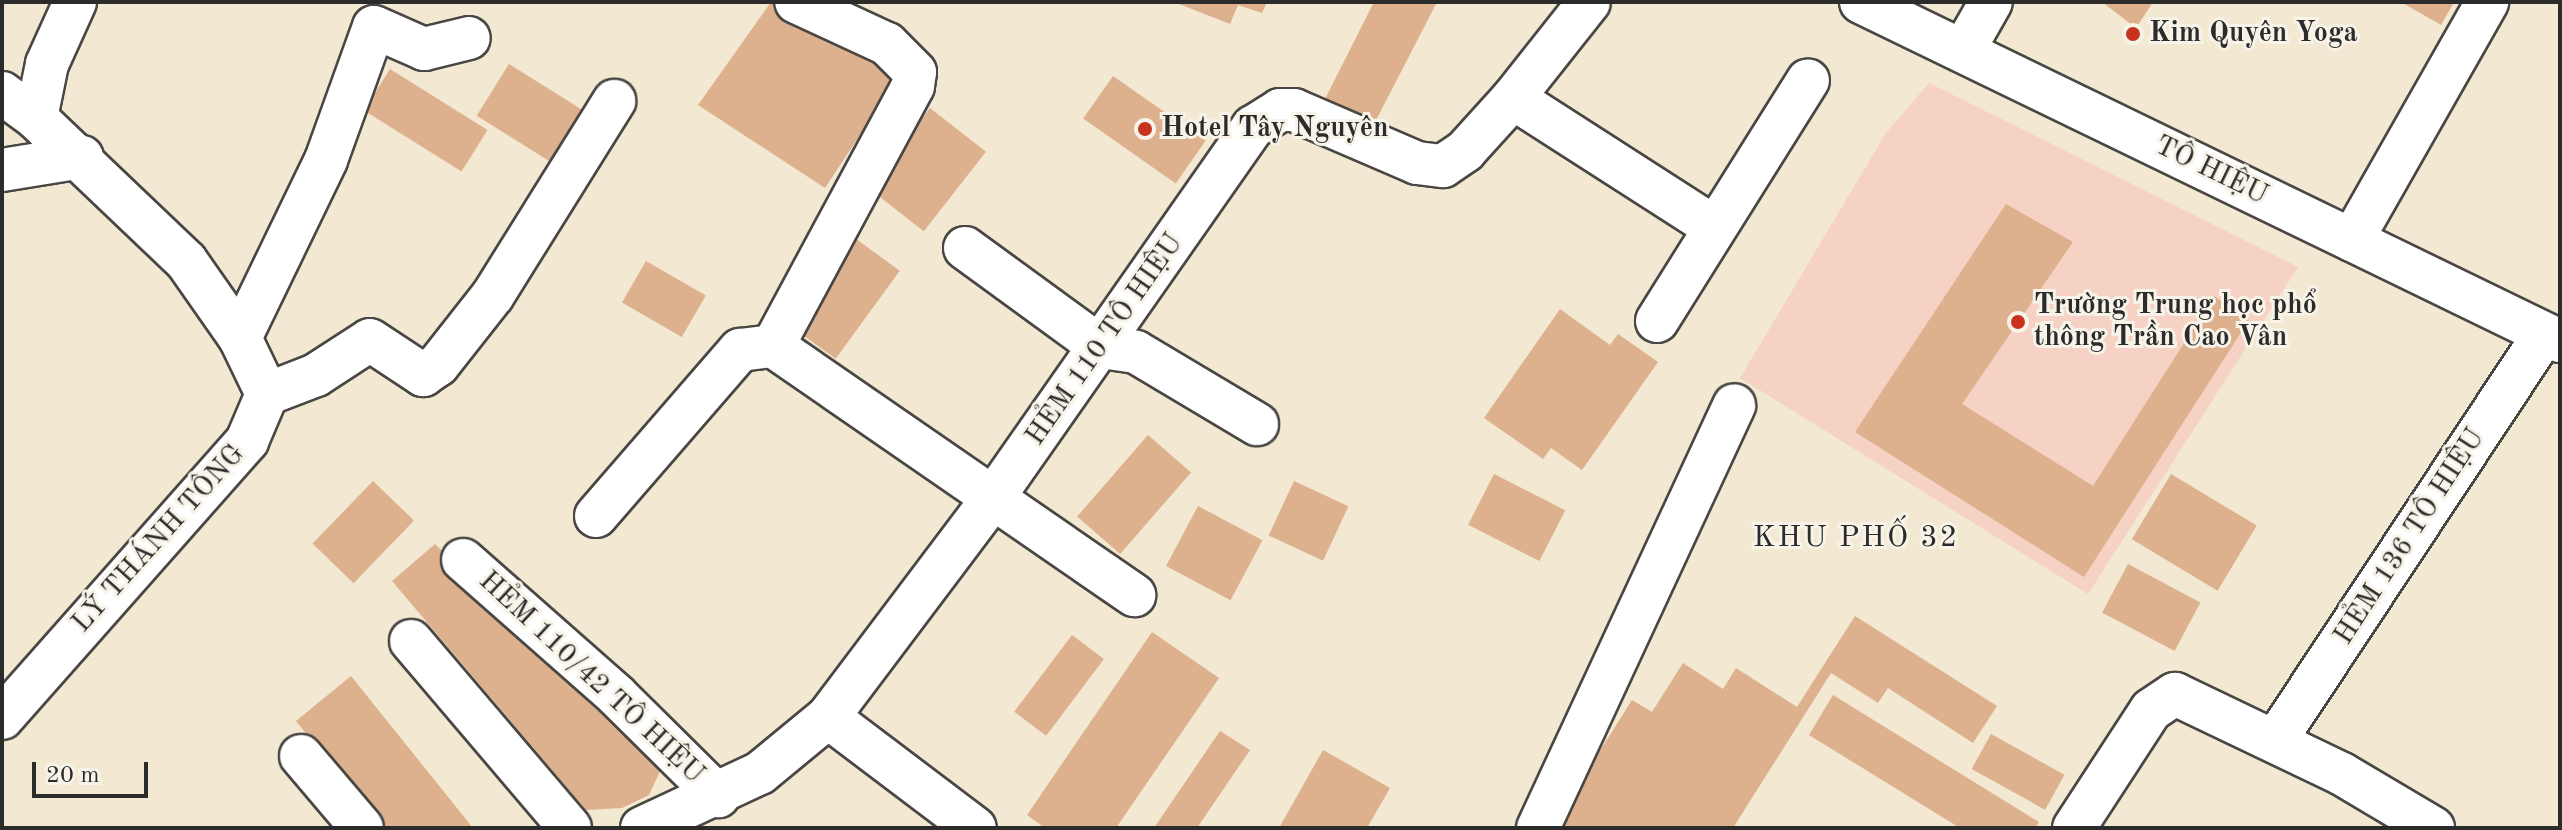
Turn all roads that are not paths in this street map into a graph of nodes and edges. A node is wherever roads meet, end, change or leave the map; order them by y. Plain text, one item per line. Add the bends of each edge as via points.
1 (75, 2) edge
2 (796, 2) edge
3 (1589, 2) edge
4 (1861, 2) edge
5 (1991, 2) edge
6 (2487, 2) edge
7 (868, 16) edge
8 (469, 38) dead end
9 (1963, 51) junction
10 (1808, 80) dead end
11 (2, 93) edge
12 (1513, 98) junction
13 (614, 101) dead end
14 (36, 118) junction
15 (82, 157) junction
16 (2, 170) edge
17 (1714, 227) junction
18 (2352, 240) junction
19 (965, 248) dead end
20 (1657, 321) dead end
21 (2552, 337) edge
22 (240, 338) junction
23 (773, 346) junction
24 (1101, 347) junction
25 (267, 394) junction
26 (1734, 405) dead end
27 (1257, 424) dead end
28 (993, 498) junction
29 (596, 516) dead end
30 (463, 560) dead end
31 (1134, 595) dead end
32 (411, 641) dead end
33 (828, 717) junction
34 (2, 718) edge
35 (2275, 741) junction
36 (301, 756) dead end
37 (718, 796) junction
38 (2408, 822) edge
39 (362, 828) edge
40 (570, 828) edge
41 (642, 828) edge
42 (975, 828) edge
43 (1538, 828) edge
44 (2074, 828) edge

1 - 14 street via 47,64
2 - 7 street
3 - 12 street, HẺM 110 TÔ HIỆU
4 - 9 street, TÔ HIỆU
5 - 9 street
6 - 18 street
7 - 23 street via 915,72 913,86
8 - 22 street via 424,49 374,27 326,160
9 - 18 street, TÔ HIỆU
10 - 17 street
11 - 14 street
12 - 17 street
12 - 24 street, HẺM 110 TÔ HIỆU via 1465,151 1443,166 1417,163 1311,114 1280,110 1267,116 1253,127
13 - 25 street via 493,295 438,365 423,375 370,340 316,375
14 - 15 street
15 - 16 street
15 - 22 street via 186,261
17 - 20 street
18 - 21 street, TÔ HIỆU
19 - 24 street
21 - 35 street, HẺM 136 TÔ HIỆU
22 - 25 street
23 - 28 street
23 - 29 street via 740,350
24 - 27 street via 1136,352
24 - 28 street, HẺM 110 TÔ HIỆU
25 - 34 street, LÝ THÁNH TÔNG via 247,441
26 - 43 street
28 - 31 street
28 - 33 street, HẺM 110 TÔ HIỆU
30 - 37 street, HẺM 110/42 TÔ HIỆU via 616,695
32 - 40 street
33 - 37 street, HẺM 110 TÔ HIỆU via 760,773
33 - 42 street
35 - 38 street
35 - 44 street via 2175,694 2151,710
36 - 39 street
37 - 41 street, HẺM 110 TÔ HIỆU

